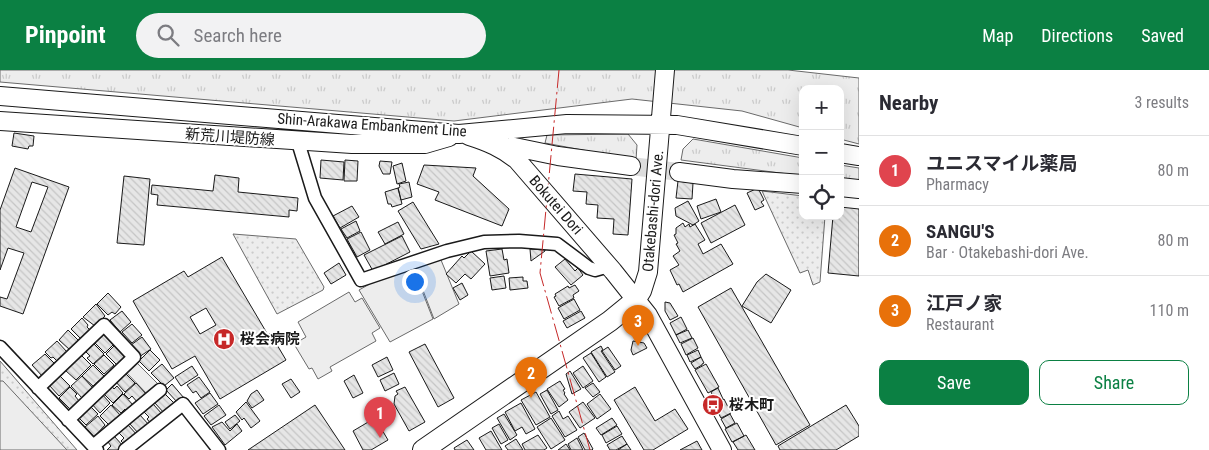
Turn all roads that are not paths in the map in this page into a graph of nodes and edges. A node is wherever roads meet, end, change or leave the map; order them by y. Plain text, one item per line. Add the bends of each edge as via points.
1 (665, 70) edge
2 (0, 96) edge
3 (0, 121) edge
4 (661, 125) junction
5 (459, 134) junction
6 (298, 142) junction
7 (487, 142) junction
8 (799, 145) edge
9 (844, 154) edge
10 (859, 156) edge
11 (631, 166) tunnel mouth
12 (678, 172) tunnel mouth
13 (799, 184) edge
14 (844, 187) edge
15 (859, 188) edge
16 (609, 266) junction
17 (636, 299) junction
18 (0, 347) edge
19 (38, 388) junction
20 (160, 390) dead end
21 (68, 420) junction
22 (95, 448) edge
23 (125, 450) edge
24 (219, 450) edge
25 (423, 450) edge
26 (722, 450) edge

1 - 4 main road, Otakebashi-dori Ave.
2 - 5 main road, Shin-Arakawa Embankment Line
3 - 6 main road, 新荒川堤防線
4 - 5 main road, Shin-Arakawa Embankment Line via 567,124
4 - 8 main road, Shin-Arakawa Embankment Line
4 - 17 main road, Otakebashi-dori Ave. via 648,272
5 - 6 main road, 新荒川堤防線 via 425,144
5 - 7 main road, Bokutei Dori
6 - 16 street via 315,198 361,280 484,242 557,244 589,268 595,270
7 - 11 main road, Shin-Arakawa Embankment Line
7 - 16 main road, Bokutei Dori via 517,160
9 - 10 main road
12 - 13 main road
14 - 15 main road
16 - 17 main road, Bokutei Dori
17 - 25 main road, Otakebashi-dori Ave. via 603,326
17 - 26 main road, Bokutei Dori via 656,329
18 - 19 street
19 - 21 street
19 - 21 street via 104,324 134,357
20 - 22 street
21 - 22 street
23 - 24 street via 183,404

